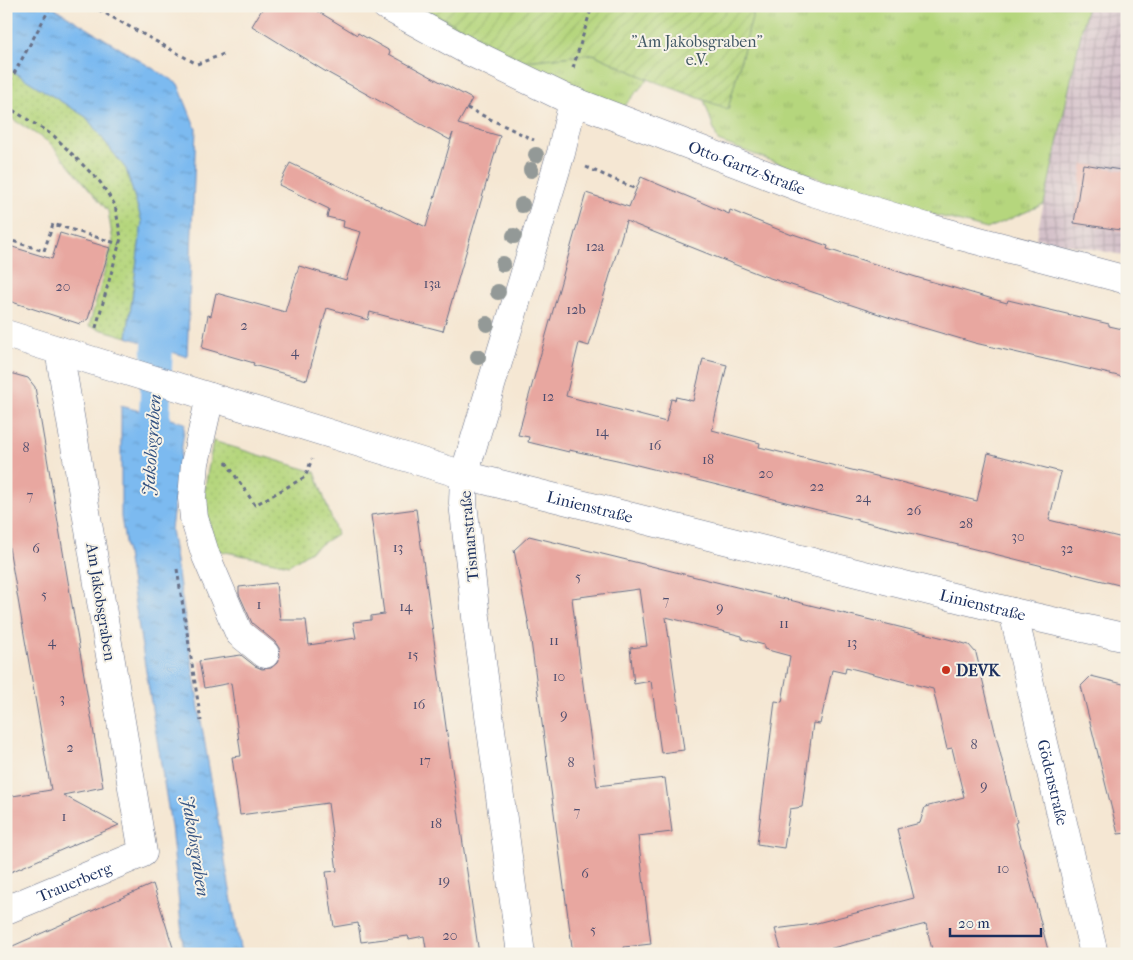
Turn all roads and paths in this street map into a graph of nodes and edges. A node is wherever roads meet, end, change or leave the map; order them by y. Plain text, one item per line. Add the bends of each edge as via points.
1 (51, 6) edge
2 (92, 6) edge
3 (386, 6) edge
4 (592, 6) edge
5 (224, 54) dead end
6 (574, 64) dead end
7 (6, 88) edge
8 (573, 101) junction
9 (6, 106) edge
10 (6, 239) edge
11 (119, 244) junction
12 (1127, 280) edge
13 (6, 334) edge
14 (59, 350) junction
15 (87, 358) junction
16 (204, 395) junction
17 (322, 432) junction
18 (225, 460) dead end
19 (464, 475) junction
20 (177, 568) dead end
21 (1013, 612) junction
22 (1127, 638) edge
23 (265, 654) dead end
24 (201, 721) dead end
25 (143, 854) joint
26 (6, 910) edge
27 (521, 954) edge
28 (1094, 954) edge

1 - 7 path
2 - 5 path via 197,64
3 - 8 street, Otto-Gartz-Straße via 470,52
4 - 6 path
8 - 12 street, Otto-Gartz-Straße via 819,194 930,228
8 - 19 street, Tismarstraße via 561,153
9 - 11 path via 54,136 100,182 115,205 121,238
10 - 11 path via 44,251 53,224
11 - 15 path
13 - 14 street, Linienstraße
14 - 15 street, Linienstraße
14 - 25 street, Am Jakobsgraben
15 - 16 street, Linienstraße
16 - 17 street, Linienstraße
16 - 23 street via 192,498 194,518 206,556 239,633
17 - 18 path via 305,477 254,505
17 - 19 street, Linienstraße
19 - 21 street, Linienstraße
19 - 27 street, Tismarstraße via 463,503 476,617
20 - 24 path
21 - 22 street, Linienstraße
21 - 28 street, Gödenstraße
25 - 26 street, Trauerberg

